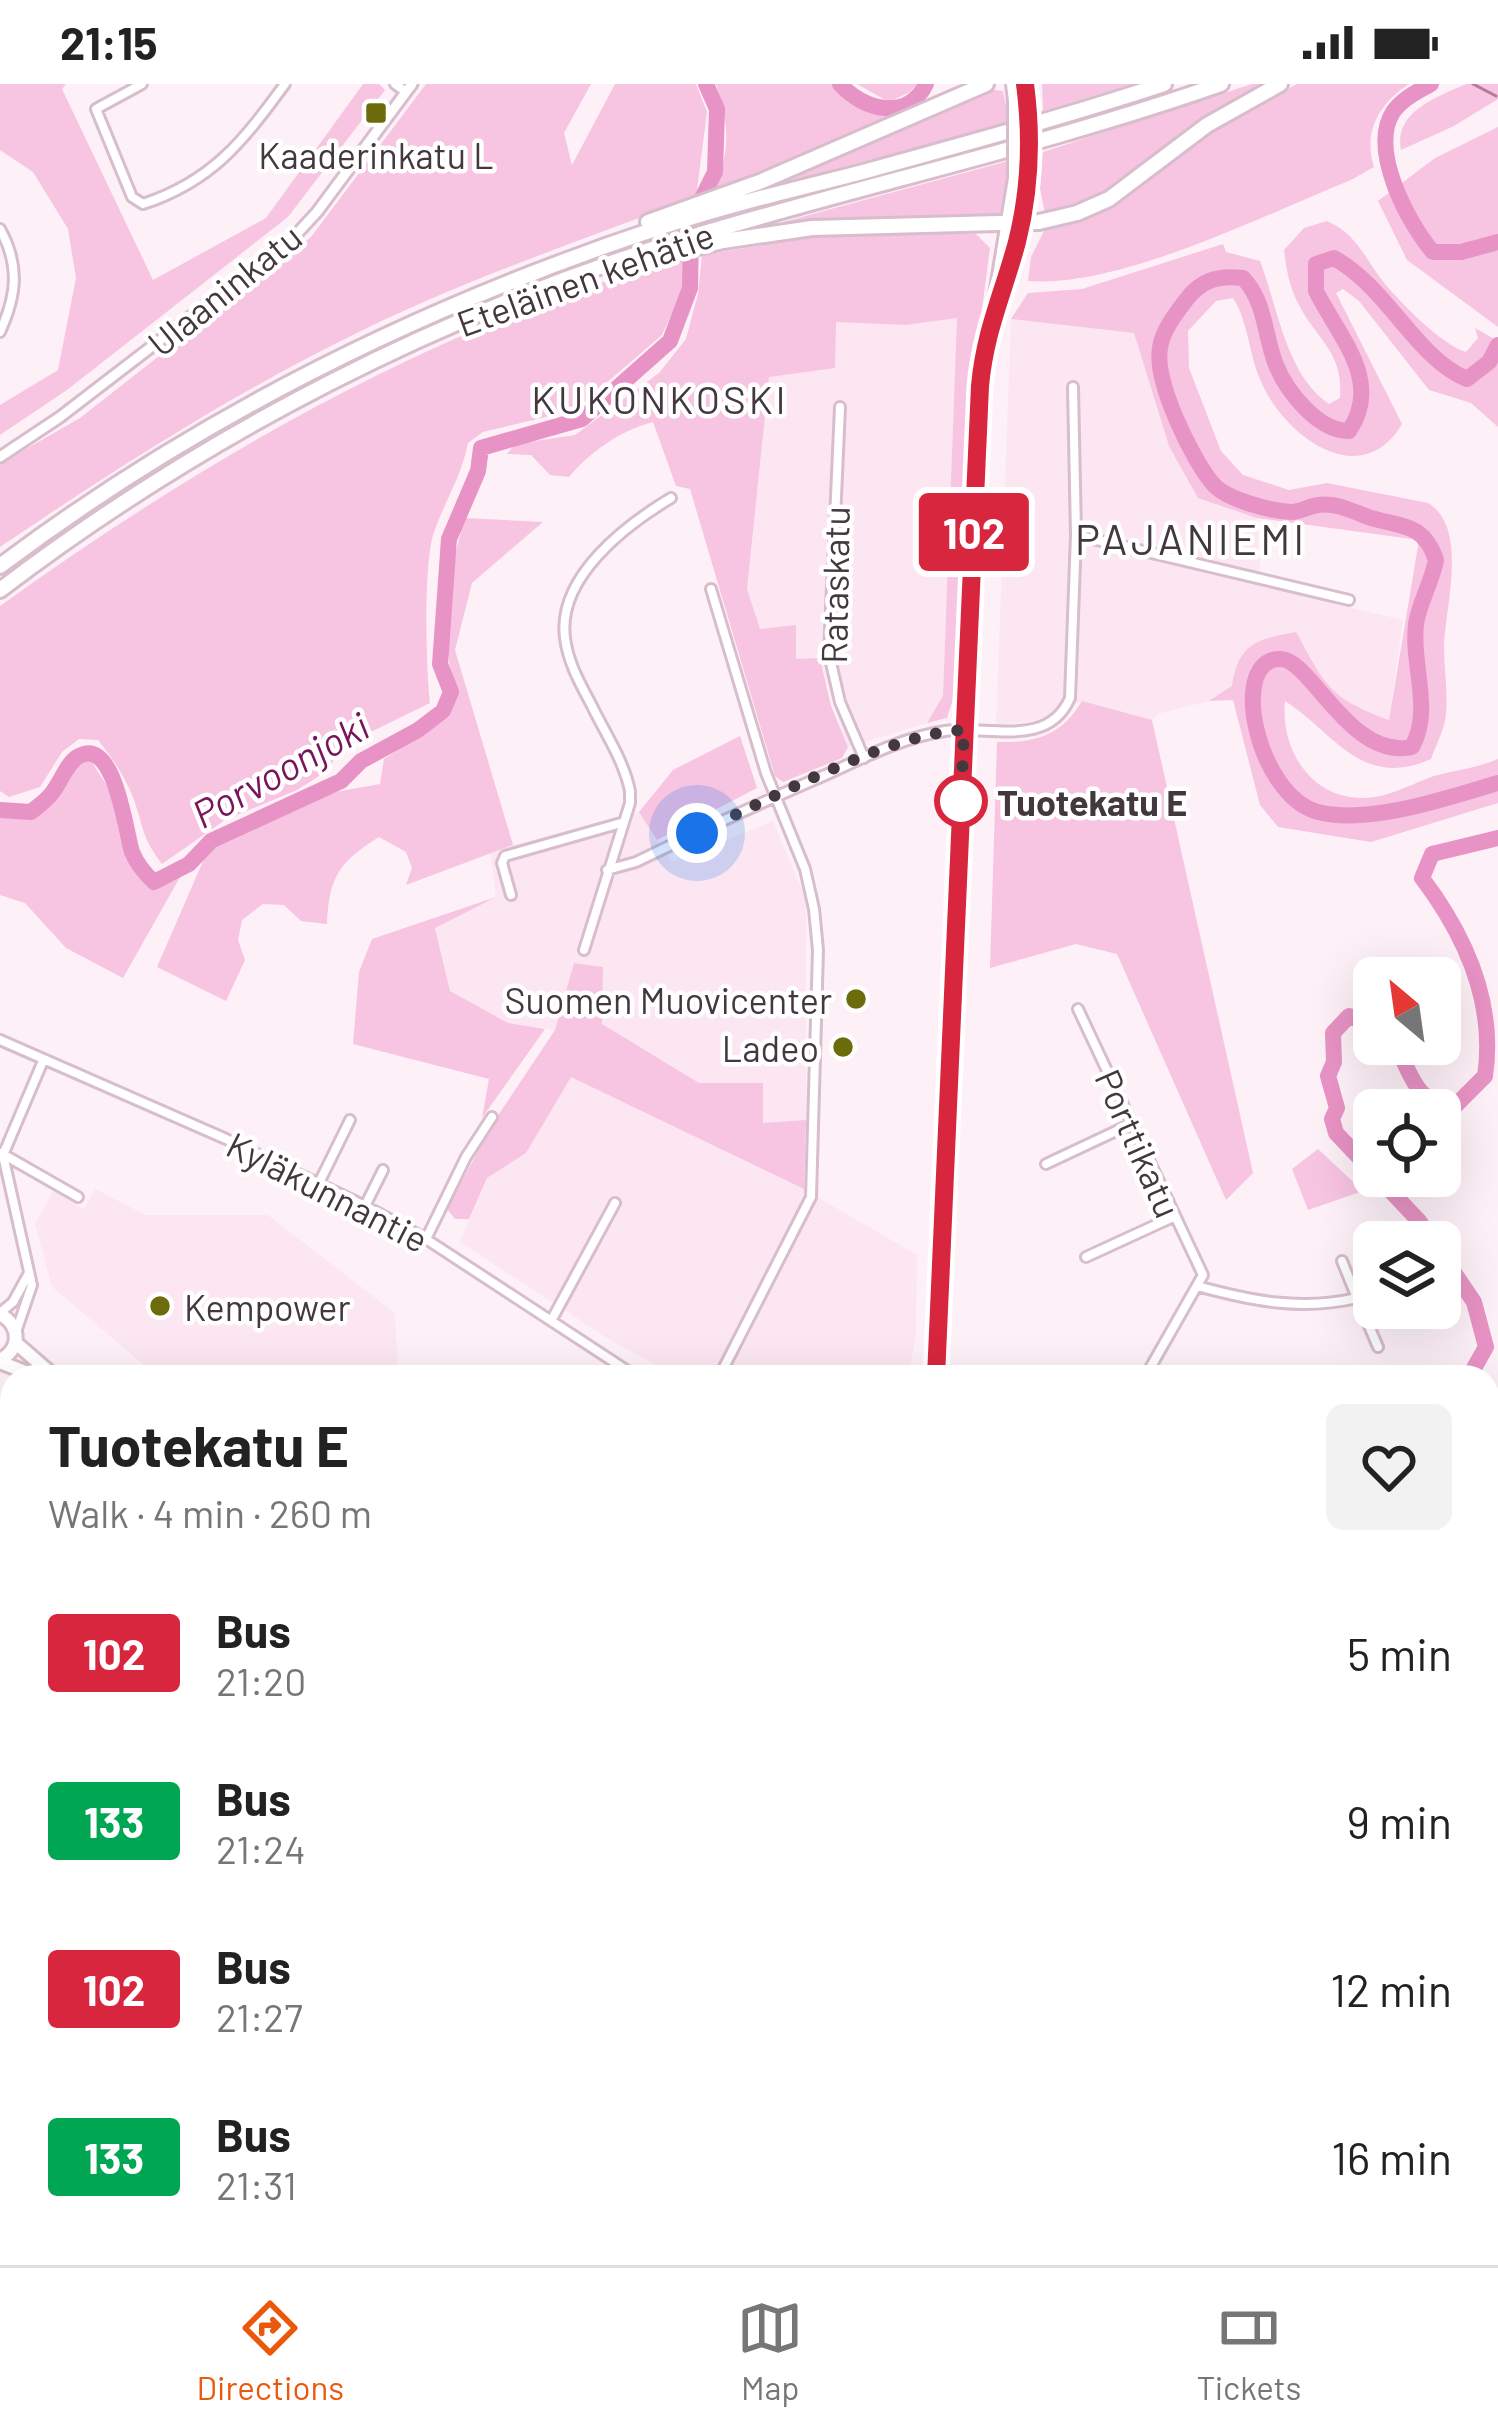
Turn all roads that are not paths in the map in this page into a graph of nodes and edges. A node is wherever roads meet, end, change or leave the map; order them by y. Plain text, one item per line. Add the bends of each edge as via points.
1 (142, 84) edge
2 (285, 84) edge
3 (395, 84) edge
4 (986, 84) edge
5 (1012, 84) edge
6 (1164, 84) edge
7 (1222, 84) edge
8 (1280, 84) edge
9 (409, 88) edge
10 (1022, 94) edge
11 (725, 201) junction
12 (1014, 221) junction
13 (0, 229) edge
14 (723, 235) junction
15 (0, 332) edge
16 (1073, 387) dead end
17 (840, 407) dead end
18 (0, 458) edge
19 (671, 498) dead end
20 (1076, 535) junction
21 (0, 563) edge
22 (711, 589) dead end
23 (0, 590) edge
24 (1348, 600) dead end
25 (964, 730) junction
26 (863, 758) junction
27 (774, 797) junction
28 (622, 823) junction
29 (607, 870) junction
30 (511, 895) dead end
31 (584, 950) dead end
32 (1078, 1009) dead end
33 (0, 1040) edge
34 (44, 1060) junction
35 (492, 1117) dead end
36 (350, 1120) dead end
37 (1131, 1124) junction
38 (2, 1154) edge
39 (1046, 1164) dead end
40 (383, 1170) dead end
41 (319, 1183) junction
42 (78, 1197) dead end
43 (615, 1203) dead end
44 (365, 1206) junction
45 (1173, 1217) junction
46 (426, 1239) junction
47 (1086, 1258) dead end
48 (1342, 1261) dead end
49 (30, 1271) junction
50 (1198, 1286) junction
51 (1353, 1288) edge
52 (1353, 1299) edge
53 (0, 1314) edge
54 (551, 1321) junction
55 (1370, 1329) edge
56 (16, 1337) junction
57 (1378, 1347) dead end
58 (0, 1361) edge
59 (43, 1365) edge
60 (619, 1365) edge
61 (725, 1365) edge
62 (937, 1365) edge
63 (1152, 1365) edge

1 - 2 street via 96,110 132,196 143,204 223,162
3 - 9 street
4 - 11 highway
5 - 10 main road
6 - 11 highway, Eteläinen kehätie via 1029,127
7 - 14 highway, Eteläinen kehätie
8 - 12 highway via 1093,207
9 - 18 street, Ulaaninkatu via 292,238
10 - 12 main road, bridge
10 - 12 main road, bridge via 1028,174
11 - 21 highway, Eteläinen kehätie via 444,308 286,385
12 - 14 highway
12 - 25 main road via 980,386
13 - 15 street via 16,268 14,302
14 - 23 highway, Eteläinen kehätie via 453,325 312,393 87,527
16 - 20 street
17 - 26 street, Rataskatu via 829,654
19 - 28 street via 606,544 572,594 564,634 628,779
20 - 24 street
20 - 25 street via 1064,712 1027,731
22 - 27 street
25 - 26 street
25 - 62 main road
26 - 27 street
27 - 29 street
27 - 61 street via 805,869 818,950 812,1197
28 - 29 street
28 - 30 street via 505,856
29 - 31 street
32 - 37 street, Porttikatu
33 - 34 street, Kyläkunnantie
34 - 38 street
34 - 41 street, Kyläkunnantie
35 - 46 street
36 - 41 street
37 - 39 street
37 - 45 street, Porttikatu
38 - 42 street
38 - 49 street
40 - 44 street
41 - 44 street, Kyläkunnantie
43 - 54 street
44 - 46 street, Kyläkunnantie
45 - 47 street
45 - 50 street, Porttikatu via 1202,1275
46 - 54 street, Kyläkunnantie
48 - 51 street
49 - 53 street
49 - 56 street
50 - 52 street via 1297,1306
50 - 63 street
53 - 56 main road
54 - 60 street, Kyläkunnantie
55 - 57 street
56 - 58 main road
56 - 59 main road

